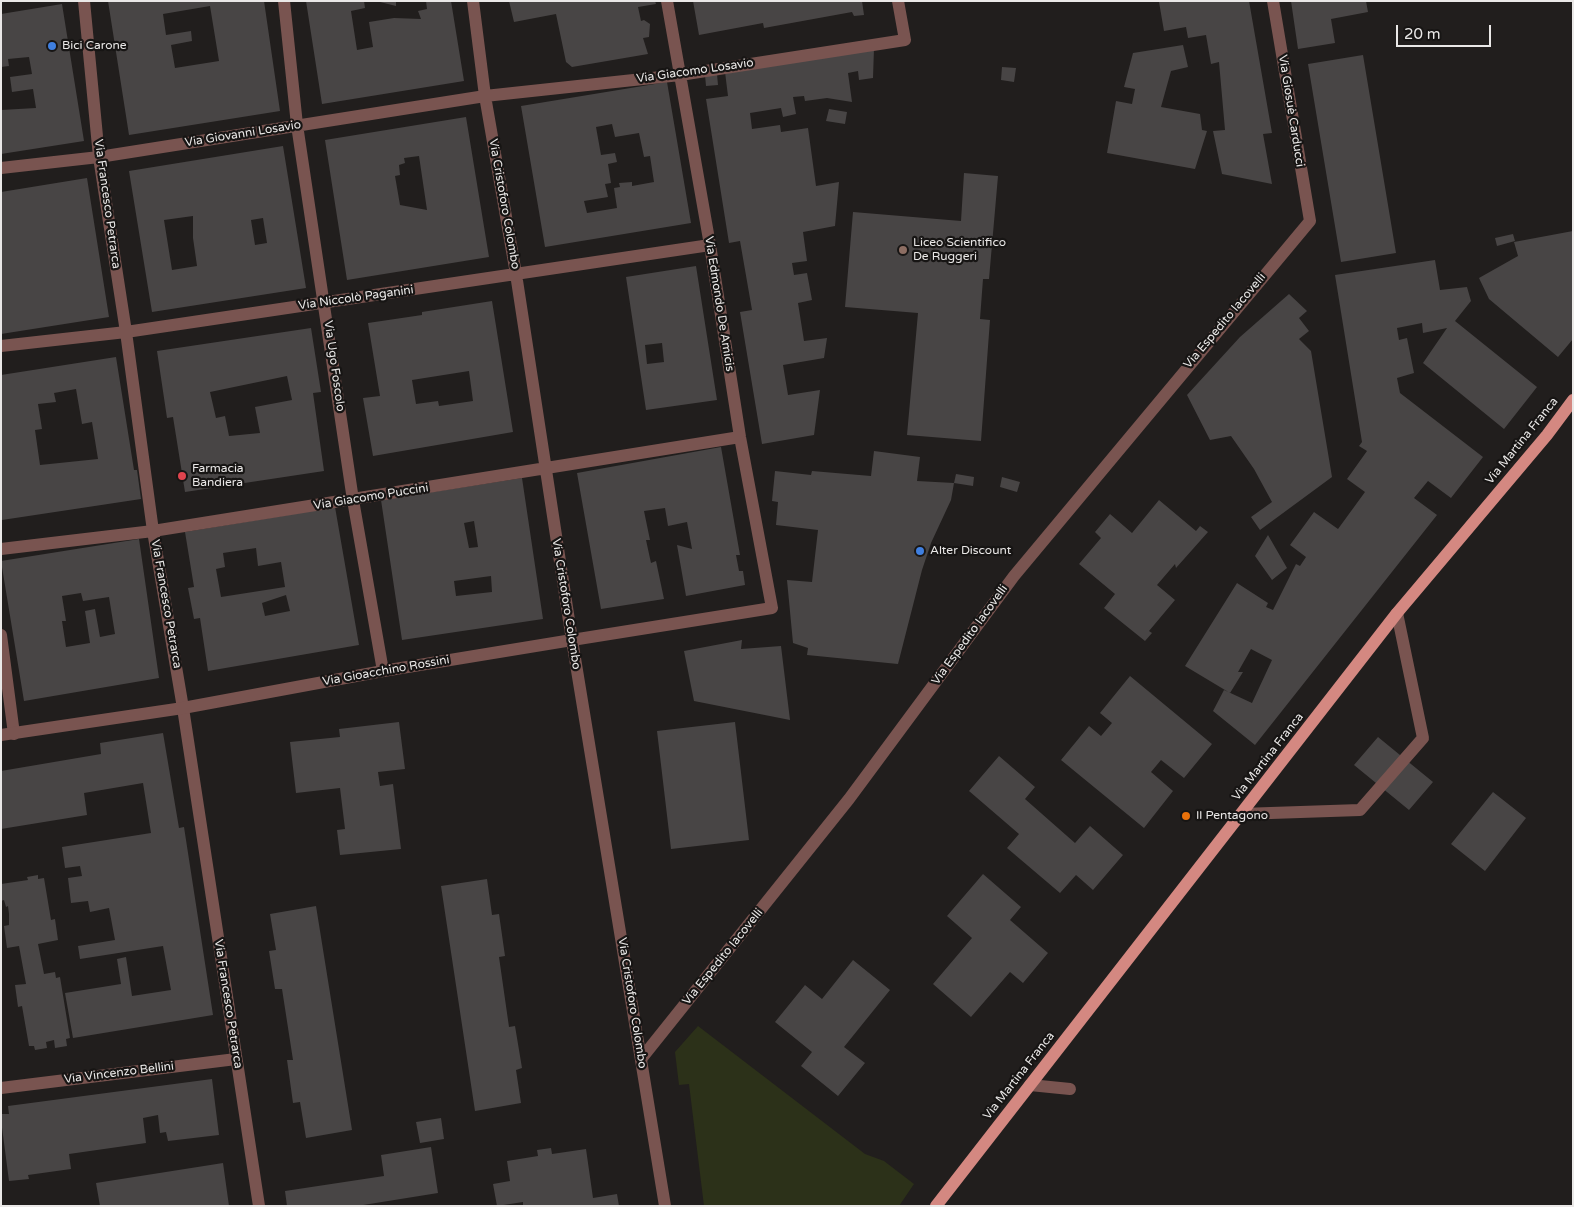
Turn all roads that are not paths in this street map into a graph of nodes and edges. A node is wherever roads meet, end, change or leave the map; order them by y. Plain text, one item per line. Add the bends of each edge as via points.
1 (84, 1) edge
2 (284, 1) edge
3 (473, 1) edge
4 (667, 1) edge
5 (898, 1) edge
6 (1273, 1) edge
7 (680, 75) junction
8 (485, 96) junction
9 (297, 125) junction
10 (99, 157) junction
11 (1, 168) edge
12 (1310, 221) joint
13 (710, 245) junction
14 (516, 274) junction
15 (325, 302) junction
16 (126, 332) junction
17 (1, 346) edge
18 (1573, 400) edge
19 (740, 437) junction
20 (546, 469) junction
21 (353, 500) junction
22 (153, 531) junction
23 (1, 549) edge
24 (772, 608) joint
25 (1397, 613) junction
26 (1, 635) edge
27 (572, 640) junction
28 (383, 671) junction
29 (183, 708) junction
30 (14, 734) junction
31 (1, 736) edge
32 (1241, 814) junction
33 (236, 1059) junction
34 (641, 1059) junction
35 (1030, 1085) junction
36 (1, 1088) edge
37 (1070, 1089) dead end
38 (259, 1206) edge
39 (665, 1206) edge
40 (936, 1206) edge

1 - 10 street, Via Francesco Petrarca
2 - 9 street, Via Ugo Foscolo
3 - 8 street, Via Cristoforo Colombo
4 - 7 street, Via Edmondo De Amicis
5 - 7 street, Via Giacomo Losavio via 905,40
6 - 12 street, Via Giosuè Carducci
7 - 8 street, Via Giacomo Losavio
7 - 13 street, Via Edmondo De Amicis
8 - 9 street, Via Giovanni Losavio
8 - 14 street, Via Cristoforo Colombo
9 - 10 street, Via Giovanni Losavio
9 - 15 street, Via Ugo Foscolo
10 - 11 street, Via Giovanni Losavio
10 - 16 street, Via Francesco Petrarca
12 - 34 street, Via Espedito Iacovelli via 1014,576 850,799
13 - 14 street, Via Niccolò Paganini
13 - 19 street, Via Edmondo De Amicis
14 - 15 street, Via Niccolò Paganini
14 - 20 street, Via Cristoforo Colombo
15 - 16 street, Via Niccolò Paganini
15 - 21 street, Via Ugo Foscolo
16 - 17 street, Via Niccolò Paganini
16 - 22 street, Via Francesco Petrarca
18 - 25 main road, Via Martina Franca via 1547,436
19 - 20 street, Via Giacomo Puccini
19 - 24 street, Via Edmondo De Amicis
20 - 21 street, Via Giacomo Puccini
20 - 27 street, Via Cristoforo Colombo
21 - 22 street, Via Giacomo Puccini
21 - 28 street, Via Ugo Foscolo
22 - 23 street, Via Giacomo Puccini
22 - 29 street, Via Francesco Petrarca
24 - 27 street, Via Gioacchino Rossini
25 - 32 main road, Via Martina Franca
25 - 32 street via 1423,738 1360,810
26 - 30 street
27 - 28 street, Via Gioacchino Rossini
27 - 34 street, Via Cristoforo Colombo
28 - 29 street, Via Gioacchino Rossini
29 - 30 street, Via Gioacchino Rossini
29 - 33 street, Via Francesco Petrarca
30 - 31 street, Via Gioacchino Rossini
32 - 35 main road, Via Martina Franca
33 - 36 street, Via Vincenzo Bellini
33 - 38 street, Via Francesco Petrarca
34 - 39 street, Via Cristoforo Colombo
35 - 37 street
35 - 40 main road, Via Martina Franca

